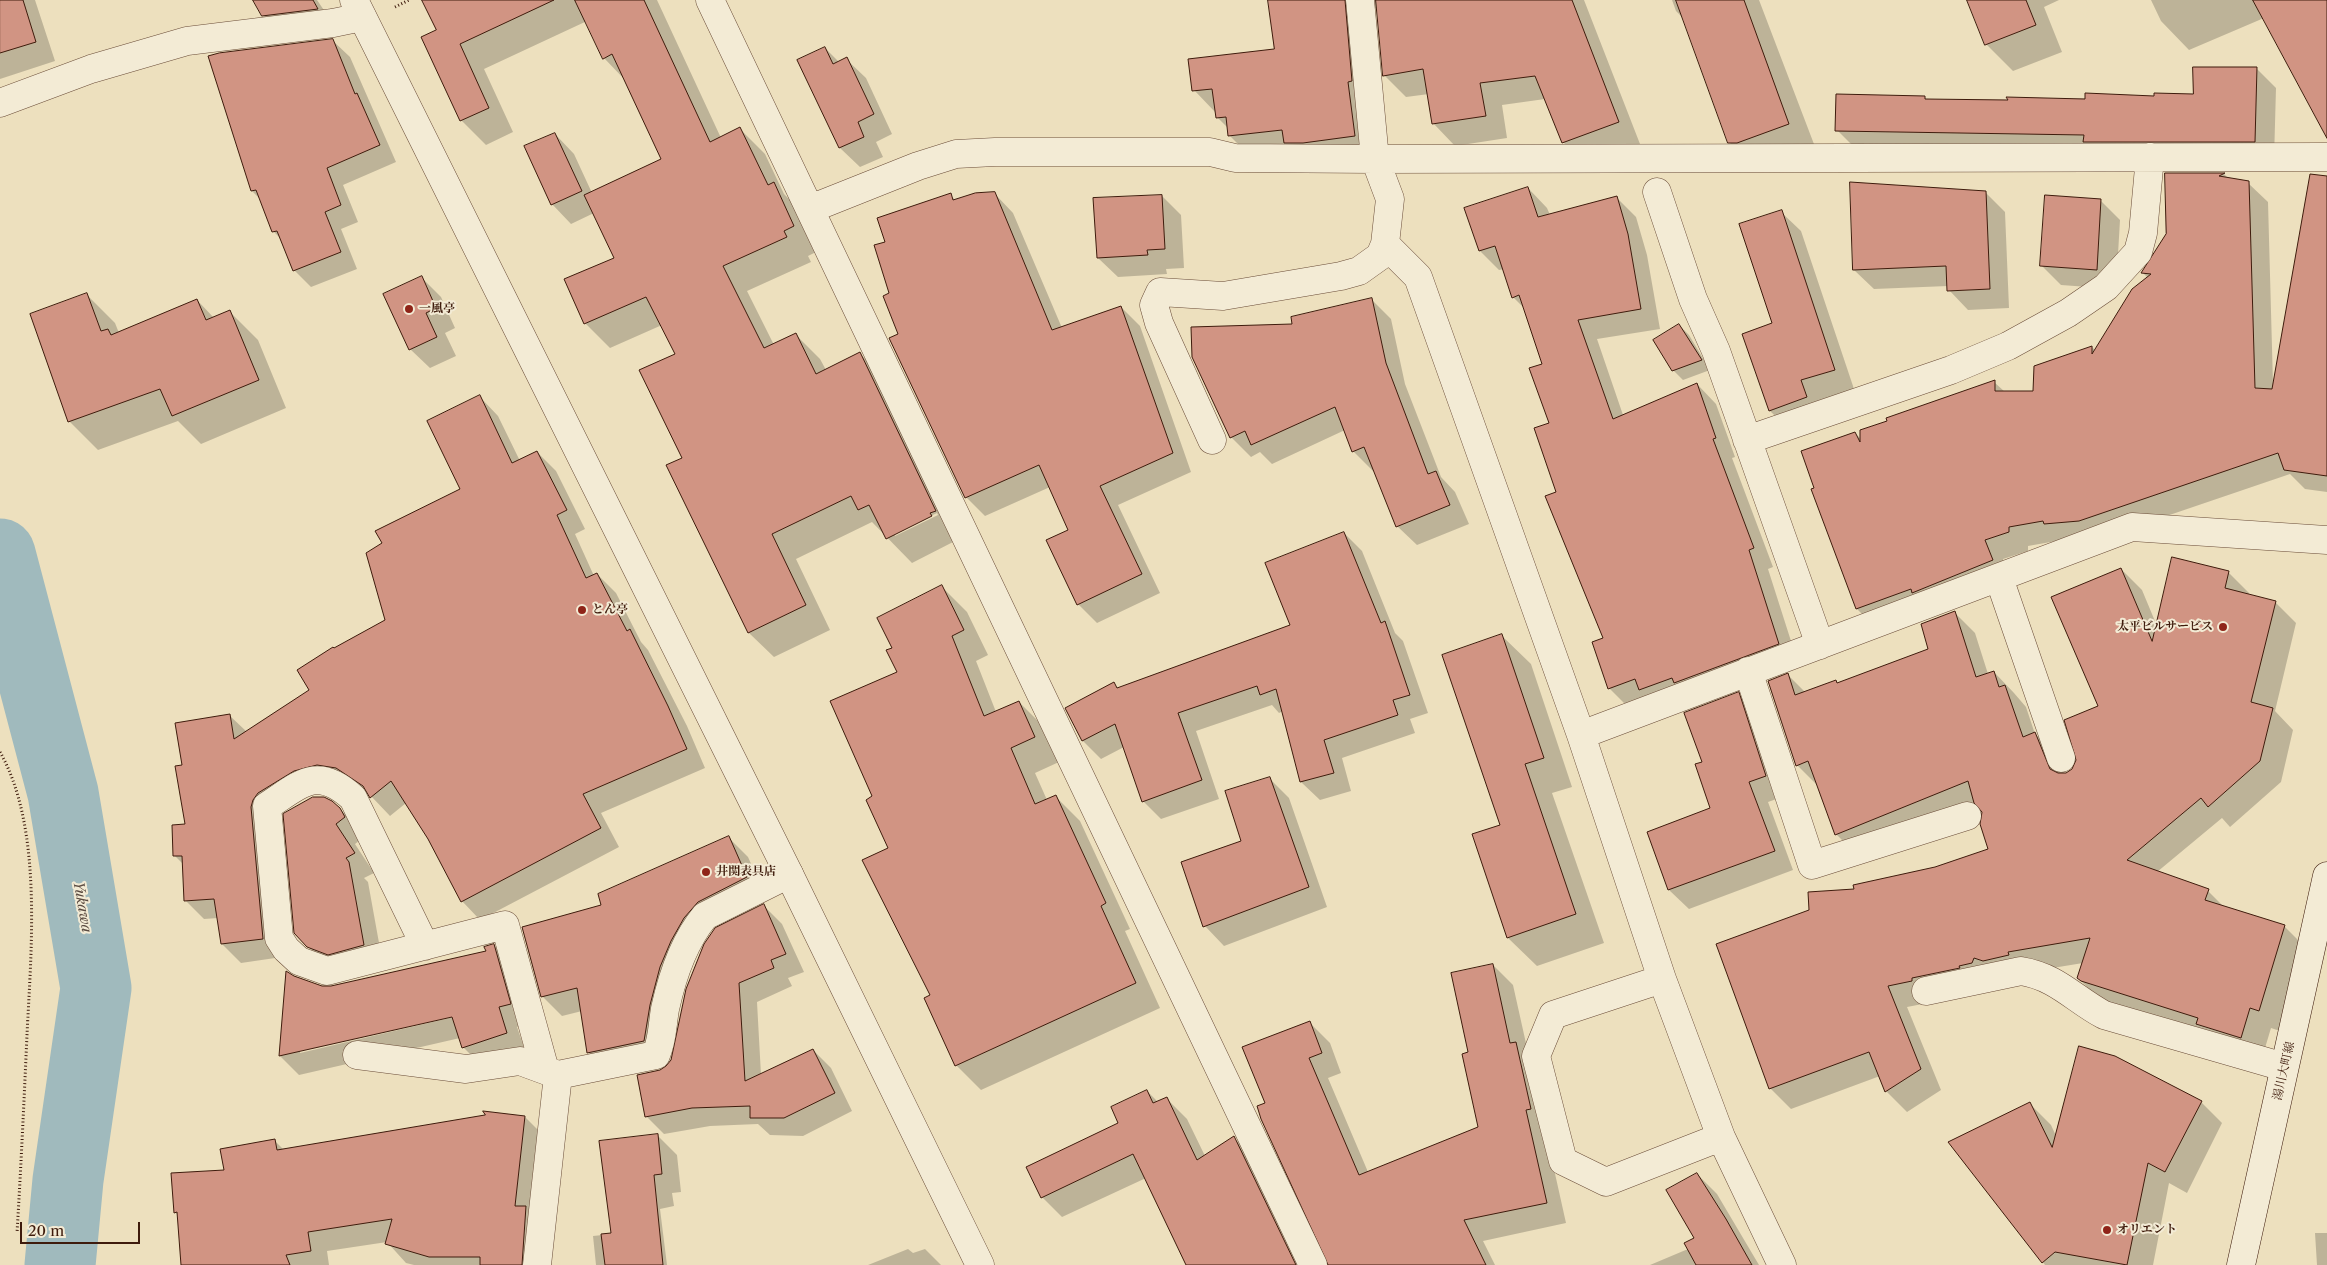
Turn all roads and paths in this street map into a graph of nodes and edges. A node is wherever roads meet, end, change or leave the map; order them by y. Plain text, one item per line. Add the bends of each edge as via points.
1 (409, 0) edge
2 (710, 0) edge
3 (1360, 0) edge
4 (358, 9) edge
5 (390, 9) dead end
6 (0, 103) edge
7 (2150, 157) junction
8 (2327, 157) edge
9 (1375, 159) junction
10 (1657, 192) dead end
11 (810, 209) junction
12 (1385, 244) junction
13 (1212, 440) dead end
14 (1747, 440) junction
15 (2327, 540) edge
16 (1999, 578) junction
17 (1820, 644) junction
18 (1748, 671) junction
19 (1581, 735) junction
20 (0, 752) edge
21 (2062, 758) dead end
22 (1967, 816) dead end
23 (789, 874) junction
24 (2327, 876) edge
25 (425, 946) junction
26 (1662, 979) junction
27 (1926, 991) dead end
28 (357, 1055) dead end
29 (2284, 1067) junction
30 (552, 1073) junction
31 (1721, 1137) junction
32 (18, 1232) dead end
33 (537, 1265) edge
34 (980, 1265) edge
35 (1313, 1265) edge
36 (1782, 1265) edge
37 (2241, 1265) edge

1 - 5 path
2 - 11 street
3 - 9 street
4 - 6 street via 333,23 187,41 91,69
4 - 23 street
7 - 8 street
7 - 9 street
7 - 14 street via 2143,233 2138,252 2106,287 2008,346 1951,370
9 - 11 street via 1236,158 1200,152 956,154
9 - 12 street via 1390,199
10 - 14 street via 1693,300 1716,351
11 - 35 street
12 - 13 street via 1380,256 1359,271 1341,276 1223,296 1160,292 1154,305 1159,323
12 - 19 street via 1418,276
14 - 17 street
15 - 16 street via 2132,527
16 - 17 street
16 - 21 street
17 - 18 street
18 - 19 street
18 - 22 street via 1812,865
19 - 26 street
20 - 32 path via 11,772 27,840 32,915
23 - 30 street via 705,916 696,927 680,960 656,1055
23 - 34 street
24 - 29 street, 湯川大町線
25 - 25 street via 327,971 299,961 279,938 267,806 313,780 324,779 340,786 352,798
25 - 30 street via 505,925
26 - 31 street
26 - 31 street via 1553,1015 1536,1056 1563,1161 1606,1182
27 - 29 street via 2021,971 2036,974 2066,989 2104,1016
28 - 30 street via 466,1069 520,1061
29 - 37 street, 湯川大町線
30 - 33 street
31 - 36 street

